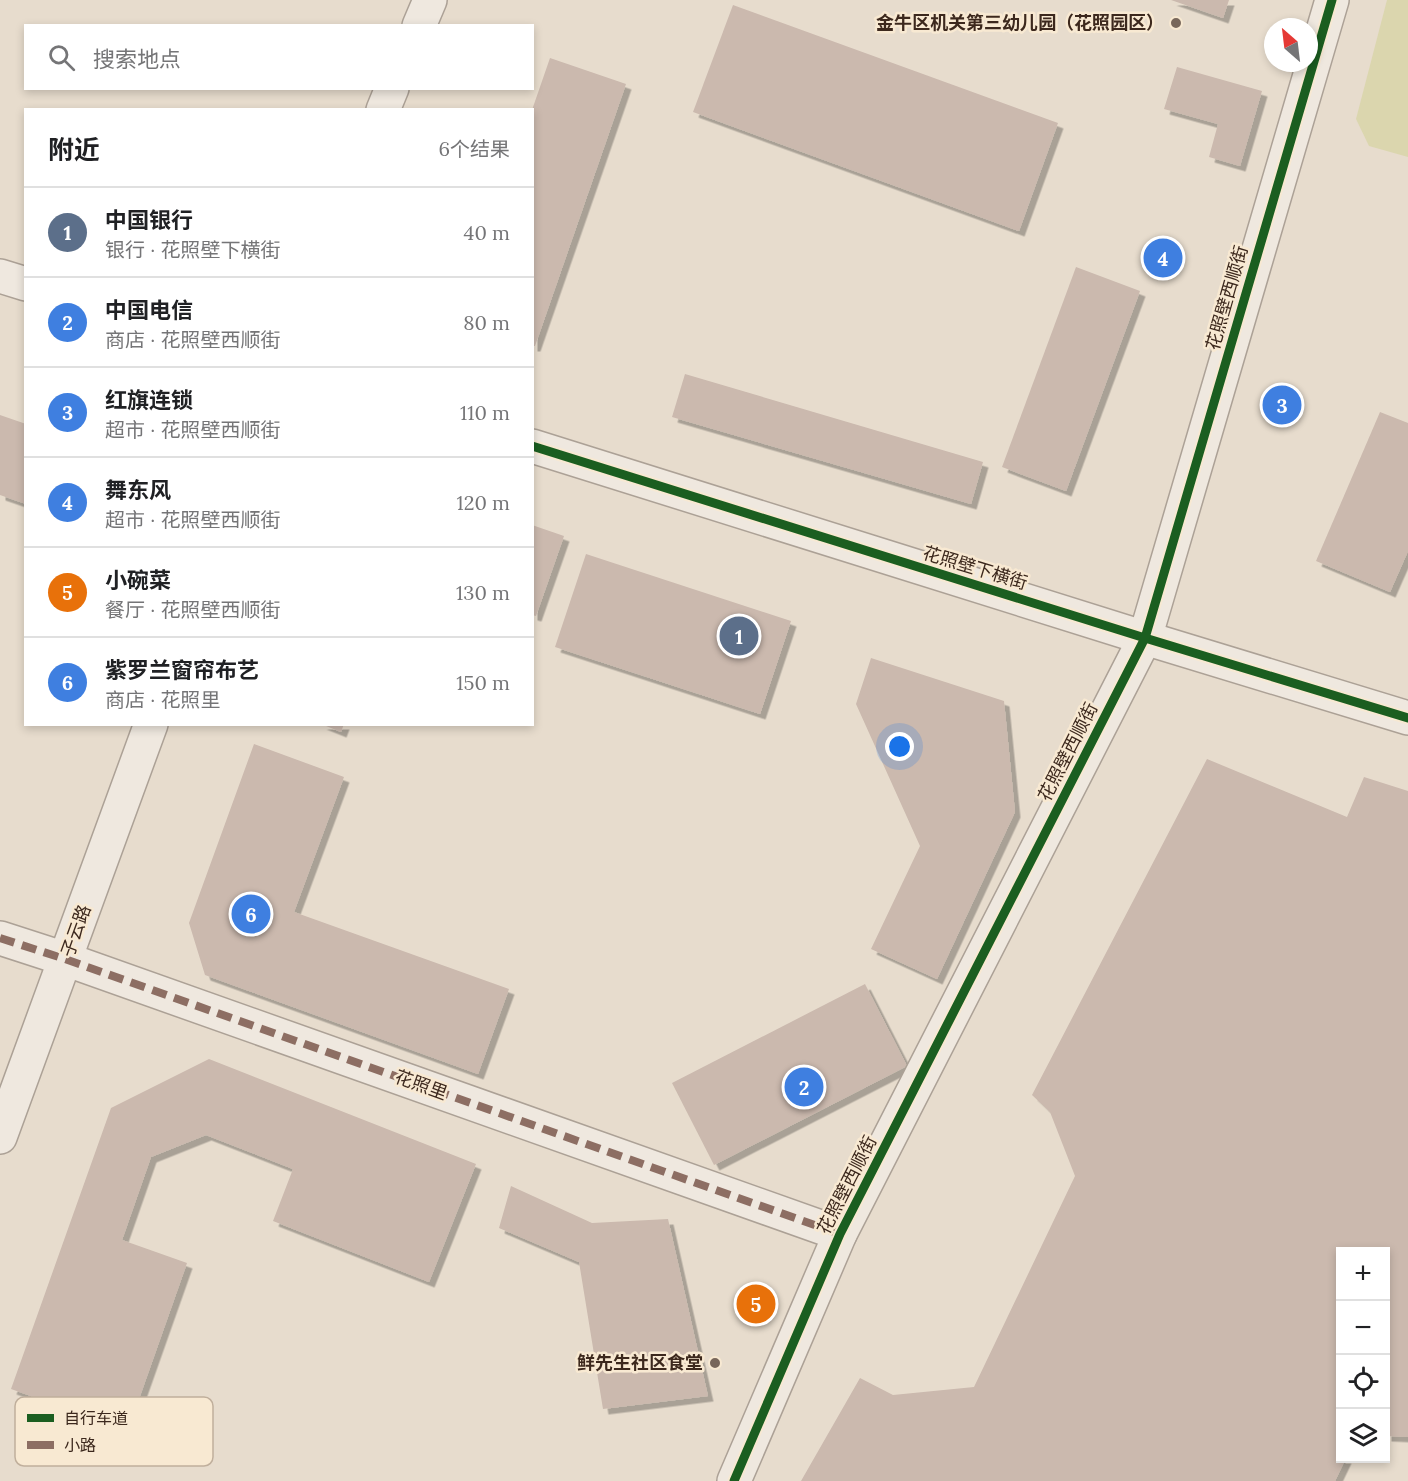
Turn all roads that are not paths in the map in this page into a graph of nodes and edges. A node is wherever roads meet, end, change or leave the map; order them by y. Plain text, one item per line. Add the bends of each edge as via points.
1 (430, 0) edge
2 (1332, 0) edge
3 (420, 24) edge
4 (391, 90) edge
5 (384, 108) edge
6 (0, 276) edge
7 (24, 284) edge
8 (534, 447) edge
9 (1145, 638) junction
10 (1408, 718) edge
11 (151, 726) edge
12 (0, 938) edge
13 (66, 958) junction
14 (0, 1137) edge
15 (840, 1234) junction
16 (734, 1481) edge

1 - 3 street
2 - 9 street, 花照壁西顺街
4 - 5 street
6 - 7 street
8 - 9 street, 花照壁下横街
9 - 10 street, 花照壁下横街
9 - 15 street, 花照壁西顺街
11 - 13 street, 子云路
12 - 13 street, 花照里
13 - 14 street, 子云路
13 - 15 street, 花照里
15 - 16 street, 花照壁西顺街

